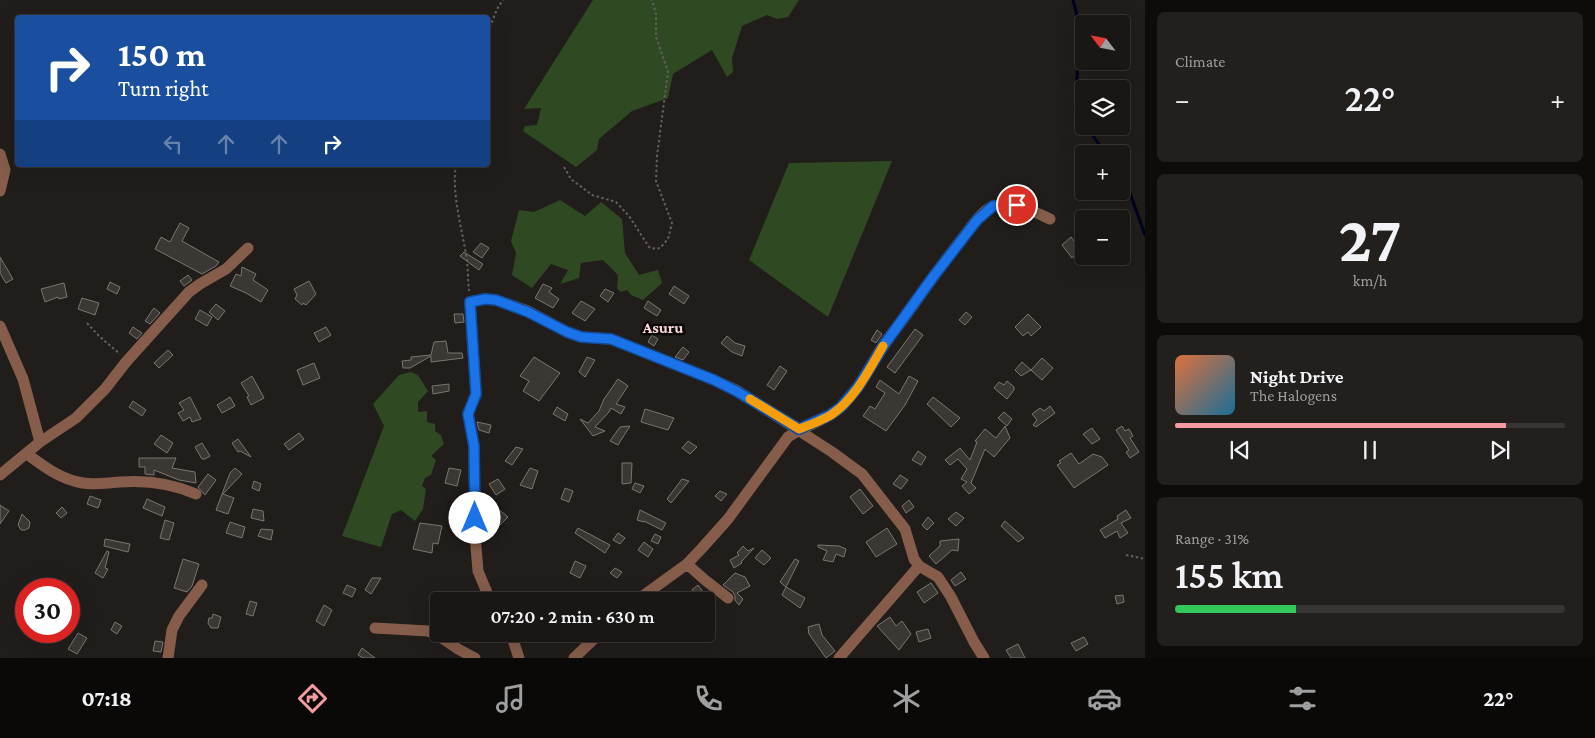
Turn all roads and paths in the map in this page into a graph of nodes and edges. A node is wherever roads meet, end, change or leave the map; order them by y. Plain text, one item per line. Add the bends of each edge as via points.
1 (503, 0) edge
2 (652, 0) edge
3 (490, 27) edge
4 (0, 154) edge
5 (456, 167) edge
6 (564, 167) dead end
7 (0, 191) edge
8 (1050, 219) dead end
9 (248, 248) dead end
10 (470, 302) junction
11 (87, 323) dead end
12 (0, 326) edge
13 (126, 362) junction
14 (799, 429) junction
15 (40, 442) junction
16 (27, 454) junction
17 (0, 475) edge
18 (196, 494) dead end
19 (1126, 555) dead end
20 (1145, 559) edge
21 (687, 564) junction
22 (919, 566) junction
23 (202, 585) dead end
24 (487, 592) edge
25 (648, 592) edge
26 (728, 598) dead end
27 (375, 628) dead end
28 (514, 642) edge
29 (591, 642) edge
30 (168, 658) edge
31 (476, 658) edge
32 (519, 658) edge
33 (574, 658) edge
34 (839, 658) edge
35 (984, 658) edge

1 - 3 path
2 - 6 path via 656,37 668,72 656,181 672,223 668,239 660,248 650,246 616,202 592,195 571,179
4 - 7 street via 5,170
5 - 10 path
8 - 14 street via 1017,205 988,209 933,277 841,407
9 - 13 street via 226,269 189,292
10 - 14 street via 496,300 581,337 611,339 714,380
10 - 24 street via 476,394 468,414 474,446 475,534 478,571
11 - 13 path
12 - 15 street via 23,379
13 - 15 street via 76,418
14 - 21 street via 779,447 728,519
14 - 22 street via 862,474 905,529
15 - 16 street
16 - 17 street
16 - 18 street via 54,473 74,482 153,483 181,487
19 - 20 path
21 - 25 street
21 - 26 street
22 - 34 street
22 - 35 street via 938,577
23 - 30 street via 172,630
27 - 31 street via 428,631
28 - 32 street
29 - 33 street

